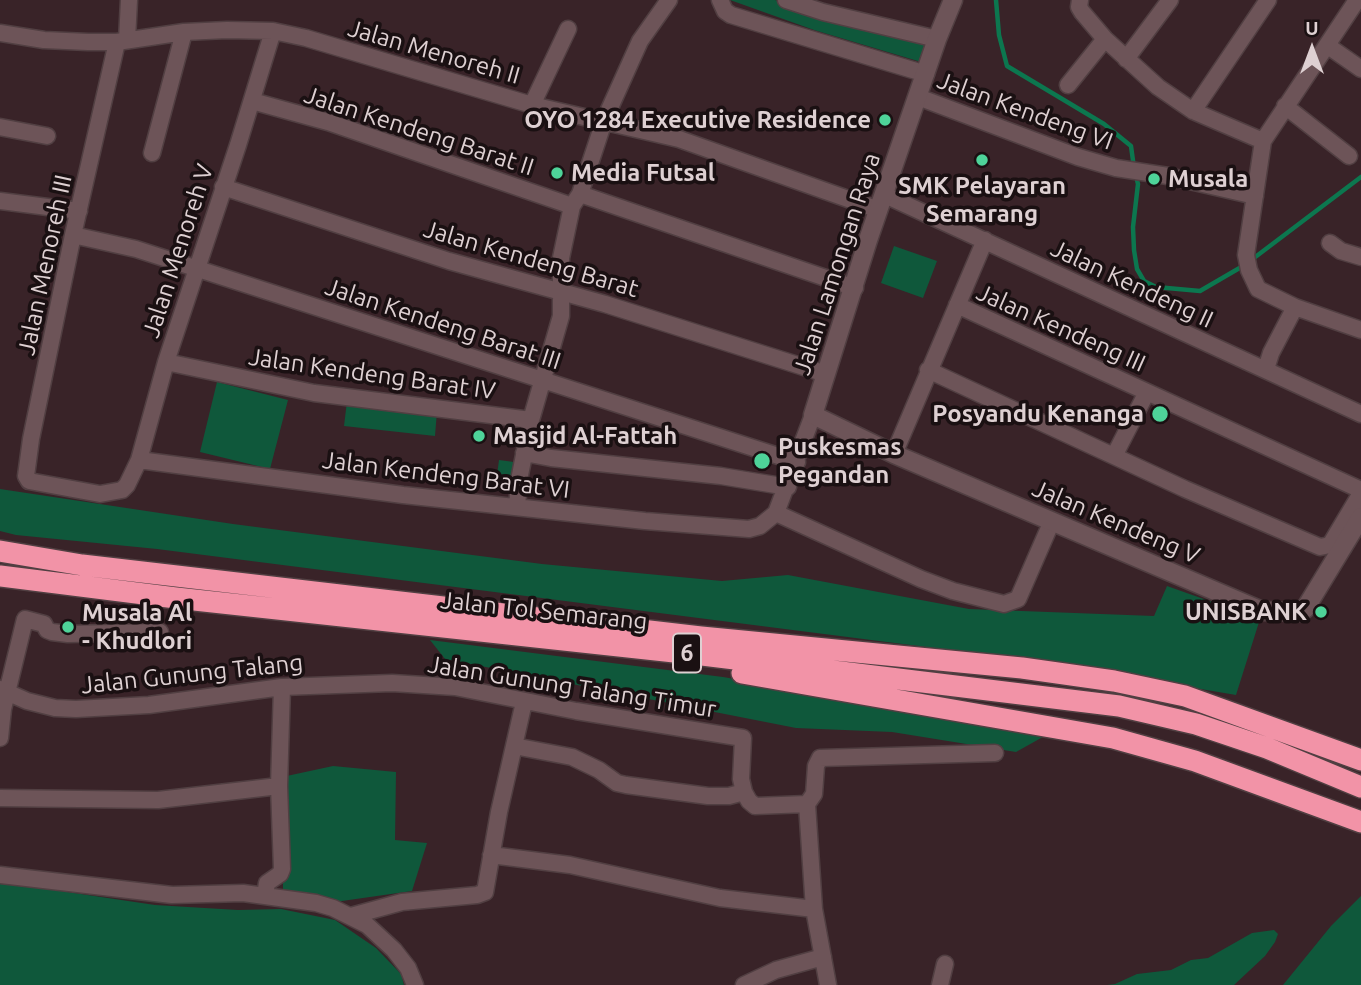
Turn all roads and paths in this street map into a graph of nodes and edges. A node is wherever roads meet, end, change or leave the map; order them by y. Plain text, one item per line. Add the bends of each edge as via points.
1 (129, 0) edge
2 (669, 0) edge
3 (720, 0) edge
4 (786, 0) edge
5 (953, 0) edge
6 (1080, 0) edge
7 (1170, 0) edge
8 (1268, 0) edge
9 (1357, 0) edge
10 (816, 7) edge
11 (568, 29) dead end
12 (273, 31) junction
13 (184, 32) junction
14 (0, 33) edge
15 (937, 39) junction
16 (1105, 39) junction
17 (122, 41) junction
18 (812, 41) junction
19 (1328, 46) junction
20 (1126, 59) junction
21 (1361, 69) edge
22 (926, 75) junction
23 (1068, 85) dead end
24 (918, 97) junction
25 (252, 101) junction
26 (532, 105) junction
27 (1285, 106) junction
28 (1193, 111) junction
29 (604, 121) junction
30 (0, 127) edge
31 (47, 136) dead end
32 (1263, 141) junction
33 (152, 153) dead end
34 (1349, 156) dead end
35 (223, 187) junction
36 (1255, 195) junction
37 (576, 200) junction
38 (0, 201) edge
39 (882, 202) junction
40 (79, 211) junction
41 (73, 235) junction
42 (985, 240) junction
43 (1330, 243) dead end
44 (1361, 257) edge
45 (197, 268) junction
46 (855, 288) junction
47 (562, 293) junction
48 (957, 305) junction
49 (1295, 307) junction
50 (1361, 330) edge
51 (166, 362) junction
52 (1266, 369) junction
53 (928, 370) junction
54 (826, 374) junction
55 (541, 380) junction
56 (1147, 392) junction
57 (1361, 414) edge
58 (813, 415) junction
59 (531, 420) junction
60 (524, 453) junction
61 (894, 454) junction
62 (1114, 456) junction
63 (139, 460) junction
64 (797, 462) junction
65 (127, 485) joint
66 (788, 486) junction
67 (1361, 492) edge
68 (517, 505) junction
69 (776, 513) junction
70 (1361, 517) edge
71 (1052, 521) junction
72 (0, 551) edge
73 (0, 576) edge
74 (160, 632) dead end
75 (583, 642) junction
76 (393, 682) joint
77 (282, 687) junction
78 (4, 690) edge
79 (524, 702) junction
80 (0, 738) edge
81 (514, 746) junction
82 (995, 752) dead end
83 (1361, 760) edge
84 (279, 786) junction
85 (1361, 787) edge
86 (744, 792) junction
87 (0, 798) edge
88 (807, 804) junction
89 (1361, 822) edge
90 (491, 855) junction
91 (0, 875) edge
92 (265, 895) junction
93 (814, 909) junction
94 (351, 916) junction
95 (823, 957) junction
96 (945, 964) dead end
97 (415, 985) edge
98 (744, 985) edge
99 (828, 985) edge
100 (940, 985) edge

1 - 17 street, Jalan Menoreh III
2 - 29 street via 640,41
3 - 18 street via 731,15
4 - 10 street
5 - 15 street, Jalan Lamongan Raya
6 - 16 street via 1082,12
7 - 20 street
8 - 28 street
9 - 19 street
10 - 15 street
10 - 18 street
11 - 26 street
12 - 13 street, Jalan Menoreh II
12 - 25 street, Jalan Menoreh V
12 - 26 street, Jalan Menoreh II
13 - 17 street, Jalan Menoreh II
13 - 33 street
14 - 17 street, Jalan Menoreh II via 44,40
15 - 22 street, Jalan Lamongan Raya
16 - 20 street
16 - 23 street
17 - 40 street, Jalan Menoreh III
18 - 22 street
19 - 21 street
19 - 27 street
20 - 28 street
22 - 24 street, Jalan Lamongan Raya
24 - 36 street, Jalan Kendeng VI via 1116,169
24 - 39 street, Jalan Lamongan Raya
25 - 35 street, Jalan Menoreh V
25 - 37 street, Jalan Kendeng Barat II
26 - 29 street, Jalan Menoreh II
27 - 32 street
27 - 34 street
28 - 32 street
29 - 37 street
29 - 39 street, Jalan Menoreh II via 679,139
30 - 31 street
32 - 36 street
35 - 45 street, Jalan Menoreh V
35 - 47 street, Jalan Kendeng Barat
36 - 49 street via 1247,262 1258,289
37 - 46 street, Jalan Kendeng Barat II
37 - 47 street via 561,258
38 - 40 street
39 - 42 street, Jalan Kendeng II
39 - 46 street, Jalan Lamongan Raya
40 - 41 street, Jalan Menoreh III
41 - 45 street, Jalan Kendeng Barat III via 136,248
41 - 65 street, Jalan Menoreh III via 26,478 100,494 116,493
42 - 48 street
42 - 52 street, Jalan Kendeng II
43 - 44 street
45 - 51 street, Jalan Menoreh V
45 - 55 street, Jalan Kendeng Barat III
46 - 54 street, Jalan Lamongan Raya
47 - 54 street, Jalan Kendeng Barat
47 - 55 street via 561,316
48 - 53 street
48 - 56 street, Jalan Kendeng III
49 - 50 street
49 - 52 street
51 - 59 street, Jalan Kendeng Barat IV via 314,393
51 - 63 street, Jalan Menoreh V
52 - 57 street, Jalan Kendeng II
53 - 61 street
53 - 62 street
54 - 58 street, Jalan Lamongan Raya
55 - 59 street
55 - 64 street, Jalan Kendeng Barat III
56 - 62 street, Jalan Kendeng III
56 - 67 street, Jalan Kendeng III
58 - 61 street, Jalan Kendeng V
58 - 64 street, Jalan Lamongan Raya
59 - 60 street
60 - 66 street
60 - 68 street
61 - 71 street, Jalan Kendeng V
62 - 67 street via 1320,547 1330,545
63 - 65 street, Jalan Menoreh V
63 - 68 street, Jalan Kendeng Barat VI via 403,495
64 - 66 street, Jalan Lamongan Raya
66 - 69 street, Jalan Lamongan Raya
68 - 69 street, Jalan Kendeng Barat VI via 749,529
69 - 71 street via 921,579 1004,604 1018,599
70 - 71 street, Jalan Kendeng V via 1299,612 1255,609
72 - 83 highway, Jalan Tol Semarang / 6 via 82,565 645,631 1022,667 1114,681 1185,696
73 - 75 highway, Jalan Tol Semarang / 6
74 - 78 street via 68,634 25,619
75 - 85 highway, Jalan Tol Semarang / 6 via 1119,706 1208,728
75 - 89 highway via 1113,738 1195,761
76 - 77 street, Jalan Gunung Talang
76 - 79 street, Jalan Gunung Talang Timur via 456,687
77 - 78 street, Jalan Gunung Talang via 97,709 55,708
77 - 84 street
78 - 80 street
79 - 81 street
79 - 86 street, Jalan Gunung Talang Timur via 744,739 740,769
81 - 86 street via 572,757 626,785 708,796
81 - 90 street
82 - 88 street via 820,758 814,794
84 - 87 street via 158,800
84 - 92 street via 282,871 267,883
86 - 88 street via 755,806
88 - 93 street
90 - 93 street via 570,865 720,898
90 - 94 street via 485,892 402,902
91 - 92 street via 172,895
92 - 94 street via 316,903
93 - 95 street
94 - 97 street via 394,950
95 - 98 street
95 - 99 street
96 - 100 street

